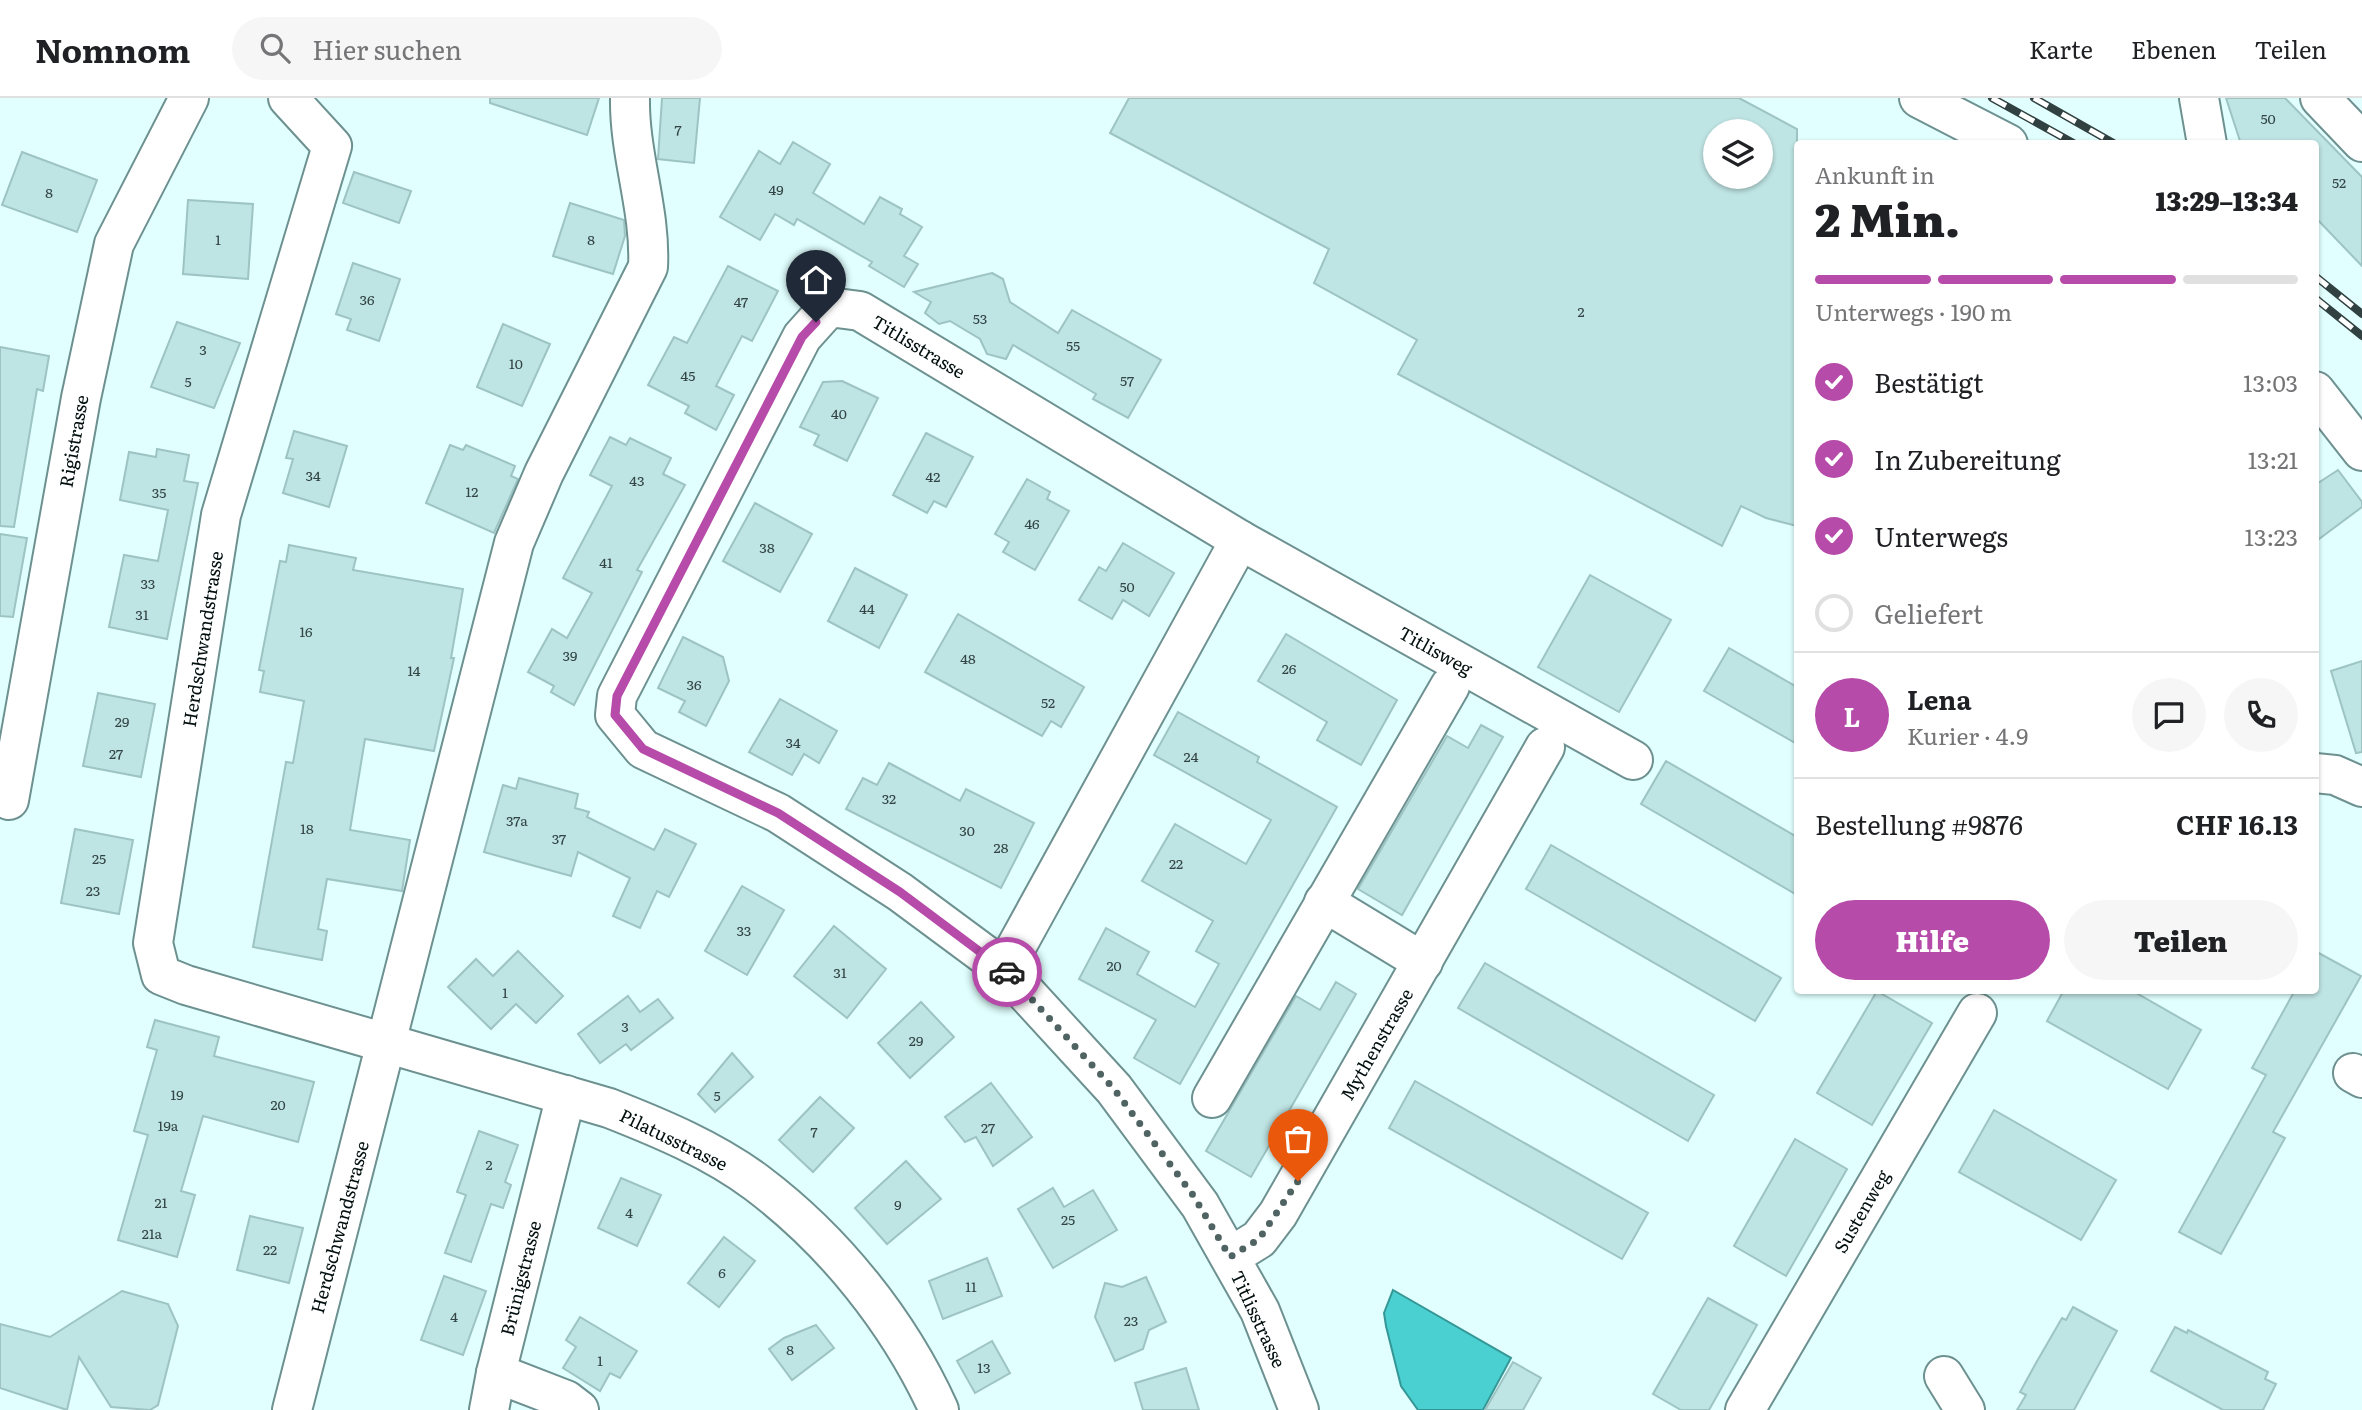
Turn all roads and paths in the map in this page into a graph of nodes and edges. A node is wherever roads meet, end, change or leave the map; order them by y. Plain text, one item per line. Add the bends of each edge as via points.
1 (189, 98) edge
2 (288, 98) edge
3 (631, 98) edge
4 (1919, 98) edge
5 (2199, 98) edge
6 (2320, 98) edge
7 (2000, 140) edge
8 (2206, 140) edge
9 (2362, 142) edge
10 (2319, 396) edge
11 (2362, 451) edge
12 (1240, 540) junction
13 (1450, 686) dead end
14 (1545, 747) dead end
15 (1633, 760) dead end
16 (2319, 773) edge
17 (2362, 787) edge
18 (9, 800) dead end
19 (1324, 902) junction
20 (1423, 962) junction
21 (1004, 969) junction
22 (1977, 1013) dead end
23 (386, 1044) junction
24 (566, 1095) junction
25 (1212, 1098) dead end
26 (1230, 1257) junction
27 (496, 1373) junction
28 (1944, 1376) dead end
29 (292, 1410) edge
30 (489, 1410) edge
31 (579, 1410) edge
32 (939, 1410) edge
33 (1299, 1410) edge
34 (1745, 1410) edge
35 (1965, 1410) edge

1 - 18 street, Rigistrasse via 114,244 81,398
2 - 23 street, Herdschwandstrasse via 332,146 221,515 153,943 161,975
3 - 23 street, Herdschwandstrasse via 630,121 650,232 648,267 544,473 514,543
4 - 7 street
5 - 8 street
6 - 9 street
10 - 11 street
12 - 15 street, Titlisweg
12 - 21 street
12 - 21 street, Titlisstrasse via 860,311 829,307 802,337 617,696 615,715 643,749 778,813 900,892
13 - 19 street
14 - 20 street, Mythenstrasse
16 - 17 street
19 - 20 street
19 - 25 street
20 - 26 street, Mythenstrasse via 1279,1214 1259,1239
21 - 26 street, Titlisstrasse via 1114,1089 1193,1195
22 - 34 street, Sustenweg
23 - 24 street, Pilatusstrasse
23 - 29 street, Herdschwandstrasse
24 - 27 street, Brünigstrasse
24 - 32 street, Pilatusstrasse via 650,1124 757,1183 833,1253 875,1300
26 - 33 street, Titlisstrasse via 1260,1311
27 - 30 street, Brünigstrasse
27 - 31 street via 566,1400
28 - 35 street

